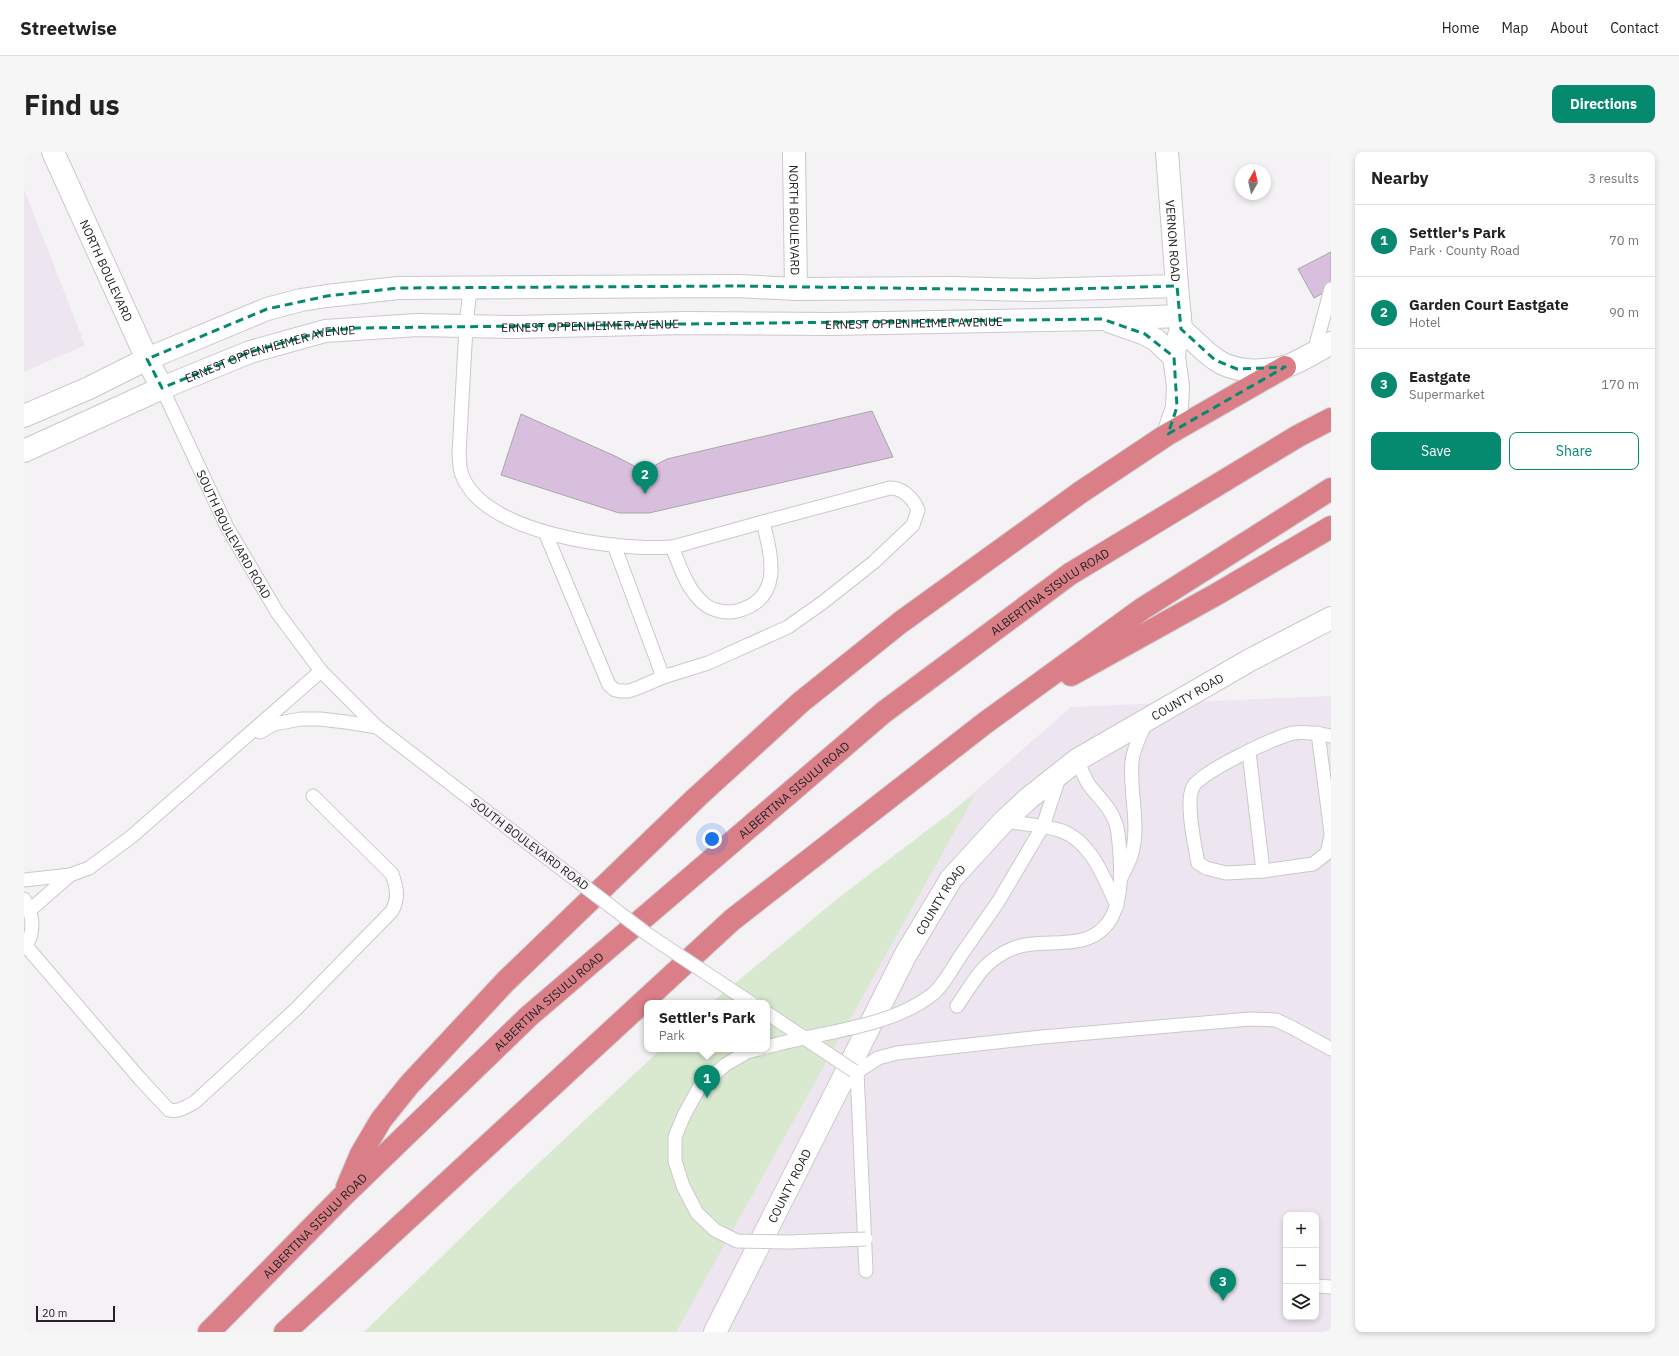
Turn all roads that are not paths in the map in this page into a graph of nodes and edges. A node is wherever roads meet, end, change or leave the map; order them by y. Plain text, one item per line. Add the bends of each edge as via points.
1 (53, 152) edge
2 (794, 152) edge
3 (1168, 152) edge
4 (1177, 286) junction
5 (470, 288) junction
6 (796, 289) junction
7 (1331, 289) edge
8 (1102, 319) junction
9 (1180, 322) junction
10 (466, 327) junction
11 (1323, 348) edge
12 (1174, 357) junction
13 (147, 359) junction
14 (1285, 367) junction
15 (162, 388) junction
16 (24, 416) edge
17 (1331, 419) edge
18 (1168, 434) junction
19 (24, 451) edge
20 (1331, 489) edge
21 (763, 522) junction
22 (1331, 527) edge
23 (545, 532) junction
24 (614, 545) junction
25 (672, 546) junction
26 (1331, 618) edge
27 (321, 671) junction
28 (663, 677) junction
29 (1147, 720) junction
30 (985, 723) junction
31 (377, 727) junction
32 (1318, 733) junction
33 (1331, 736) edge
34 (240, 743) junction
35 (1249, 752) junction
36 (1069, 766) junction
37 (313, 796) dead end
38 (1004, 821) junction
39 (1043, 826) junction
40 (1331, 833) edge
41 (1331, 836) edge
42 (1263, 870) junction
43 (70, 875) junction
44 (24, 880) edge
45 (1120, 881) junction
46 (27, 905) edge
47 (1117, 906) junction
48 (25, 947) edge
49 (645, 1000) edge
50 (746, 1000) edge
51 (644, 1001) edge
52 (957, 1006) dead end
53 (770, 1015) edge
54 (770, 1046) edge
55 (1331, 1049) edge
56 (747, 1052) edge
57 (856, 1071) junction
58 (342, 1197) junction
59 (866, 1239) junction
60 (866, 1271) dead end
61 (1319, 1286) edge
62 (1331, 1287) edge
63 (209, 1332) edge
64 (285, 1332) edge
65 (715, 1332) edge

1 - 13 street, NORTH BOULEVARD
2 - 6 street, NORTH BOULEVARD
3 - 4 street, VERNON ROAD
4 - 6 street via 1033,290
4 - 9 street, VERNON ROAD
5 - 6 street via 737,286
5 - 10 lane
5 - 13 street via 398,288 301,300 267,309
7 - 11 lane
8 - 9 street, ERNEST OPPENHEIMER AVENUE
8 - 10 street, ERNEST OPPENHEIMER AVENUE
8 - 12 street via 1145,334 1156,340
9 - 12 street
9 - 14 street via 1207,353 1223,364 1237,369 1256,370
10 - 15 street, ERNEST OPPENHEIMER AVENUE via 418,325 325,331 250,352
10 - 23 lane via 459,454 462,476 469,487 493,510
11 - 14 street
12 - 18 street via 1178,386 1177,407
13 - 15 street, NORTH BOULEVARD
13 - 16 street
14 - 18 highway
15 - 19 street, ERNEST OPPENHEIMER AVENUE
15 - 27 lane, SOUTH BOULEVARD ROAD via 227,527 277,612
17 - 58 highway, ALBERTINA SISULU ROAD via 1298,436 1070,574 884,712 529,1016
18 - 58 highway via 1081,492 901,622 801,702 697,797 506,981 409,1085 381,1120
20 - 30 highway via 1142,609
21 - 25 lane
21 - 25 lane via 771,562 768,588 756,602 735,612 711,609 702,603 681,571
21 - 28 lane via 890,488 905,492 918,510 913,525 874,562 788,628 708,663
22 - 30 highway via 1217,594
23 - 24 lane
23 - 28 lane via 609,685 615,690 629,691
24 - 25 lane
24 - 28 lane
26 - 29 street, COUNTY ROAD via 1250,660
27 - 31 lane, SOUTH BOULEVARD ROAD
27 - 34 lane
29 - 36 street, COUNTY ROAD
29 - 45 lane via 1136,743 1132,761 1134,838 1132,853
30 - 49 highway via 732,920
31 - 34 lane via 302,719 274,724
31 - 50 lane, SOUTH BOULEVARD ROAD, bridge via 647,934
32 - 33 lane
32 - 35 lane via 1294,733
32 - 40 lane
34 - 43 lane via 131,837 89,868
35 - 42 lane
35 - 42 lane via 1206,774 1192,788 1191,829 1198,863 1206,868 1226,873
36 - 38 street, COUNTY ROAD
36 - 39 lane
36 - 45 lane via 1085,777 1109,809 1116,825 1119,842
37 - 48 lane via 392,874 397,892 396,904 296,1009 191,1105 181,1110 169,1110
38 - 39 lane
38 - 65 street, COUNTY ROAD via 951,879 906,954
39 - 47 lane via 1060,830 1083,845
39 - 54 lane, bridge via 998,902 935,992 913,1007 890,1017
41 - 42 lane via 1327,853 1313,864
43 - 44 lane
43 - 46 lane
45 - 47 lane
46 - 48 lane via 33,923
47 - 52 lane via 1105,927 1092,936 1081,940 1027,945 1003,953 981,970
51 - 64 highway
53 - 57 lane, bridge
55 - 57 lane via 1276,1020 1250,1019 1042,1037 897,1053 878,1058
56 - 59 lane, bridge via 725,1065 699,1088 675,1137 675,1160 683,1186 696,1213 715,1230 737,1241
57 - 59 lane
58 - 63 highway, ALBERTINA SISULU ROAD
59 - 60 lane
61 - 62 lane

